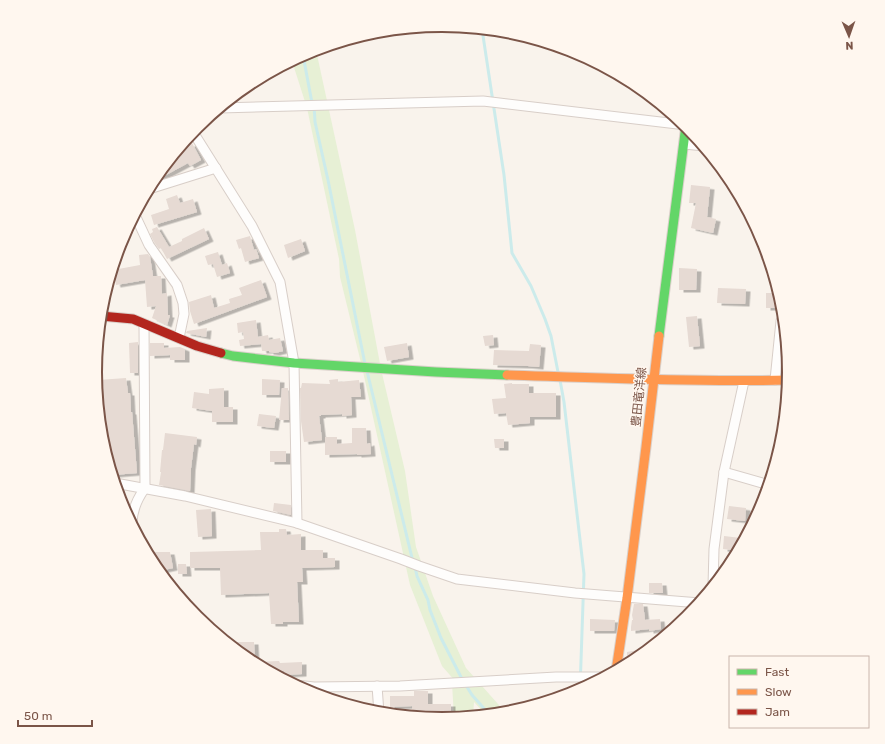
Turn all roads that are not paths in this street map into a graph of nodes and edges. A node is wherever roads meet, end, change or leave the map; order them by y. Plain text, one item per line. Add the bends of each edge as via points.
1 (229, 108) edge
2 (675, 124) edge
3 (685, 134) edge
4 (197, 138) edge
5 (684, 144) junction
6 (695, 145) edge
7 (216, 168) junction
8 (158, 186) edge
9 (138, 222) edge
10 (107, 317) edge
11 (144, 324) junction
12 (780, 329) edge
13 (179, 338) junction
14 (294, 364) junction
15 (653, 380) junction
16 (775, 380) junction
17 (782, 380) edge
18 (744, 381) junction
19 (724, 472) junction
20 (763, 483) edge
21 (122, 484) edge
22 (145, 488) junction
23 (133, 512) edge
24 (297, 523) junction
25 (713, 577) edge
26 (627, 598) junction
27 (692, 602) edge
28 (617, 663) edge
29 (593, 677) edge
30 (377, 686) junction
31 (315, 687) edge
32 (378, 705) edge

1 - 2 street via 483,101
3 - 5 street, 豊田竜洋線
4 - 7 street
5 - 6 street
5 - 15 street, 豊田竜洋線
7 - 8 street
7 - 14 street via 252,226 280,282
9 - 13 street via 149,245 176,285 183,303 184,314
10 - 11 street
11 - 13 street
11 - 22 street
12 - 16 street
13 - 14 street via 233,356
14 - 15 street
14 - 24 street
15 - 18 street
15 - 26 street, 豊田竜洋線
16 - 17 street
16 - 18 street
18 - 19 street
19 - 20 street
19 - 25 street via 714,549
21 - 22 street
22 - 23 street
22 - 24 street
24 - 26 street via 457,579
26 - 27 street
26 - 28 street, 豊田竜洋線
29 - 30 street
30 - 31 street
30 - 32 street

